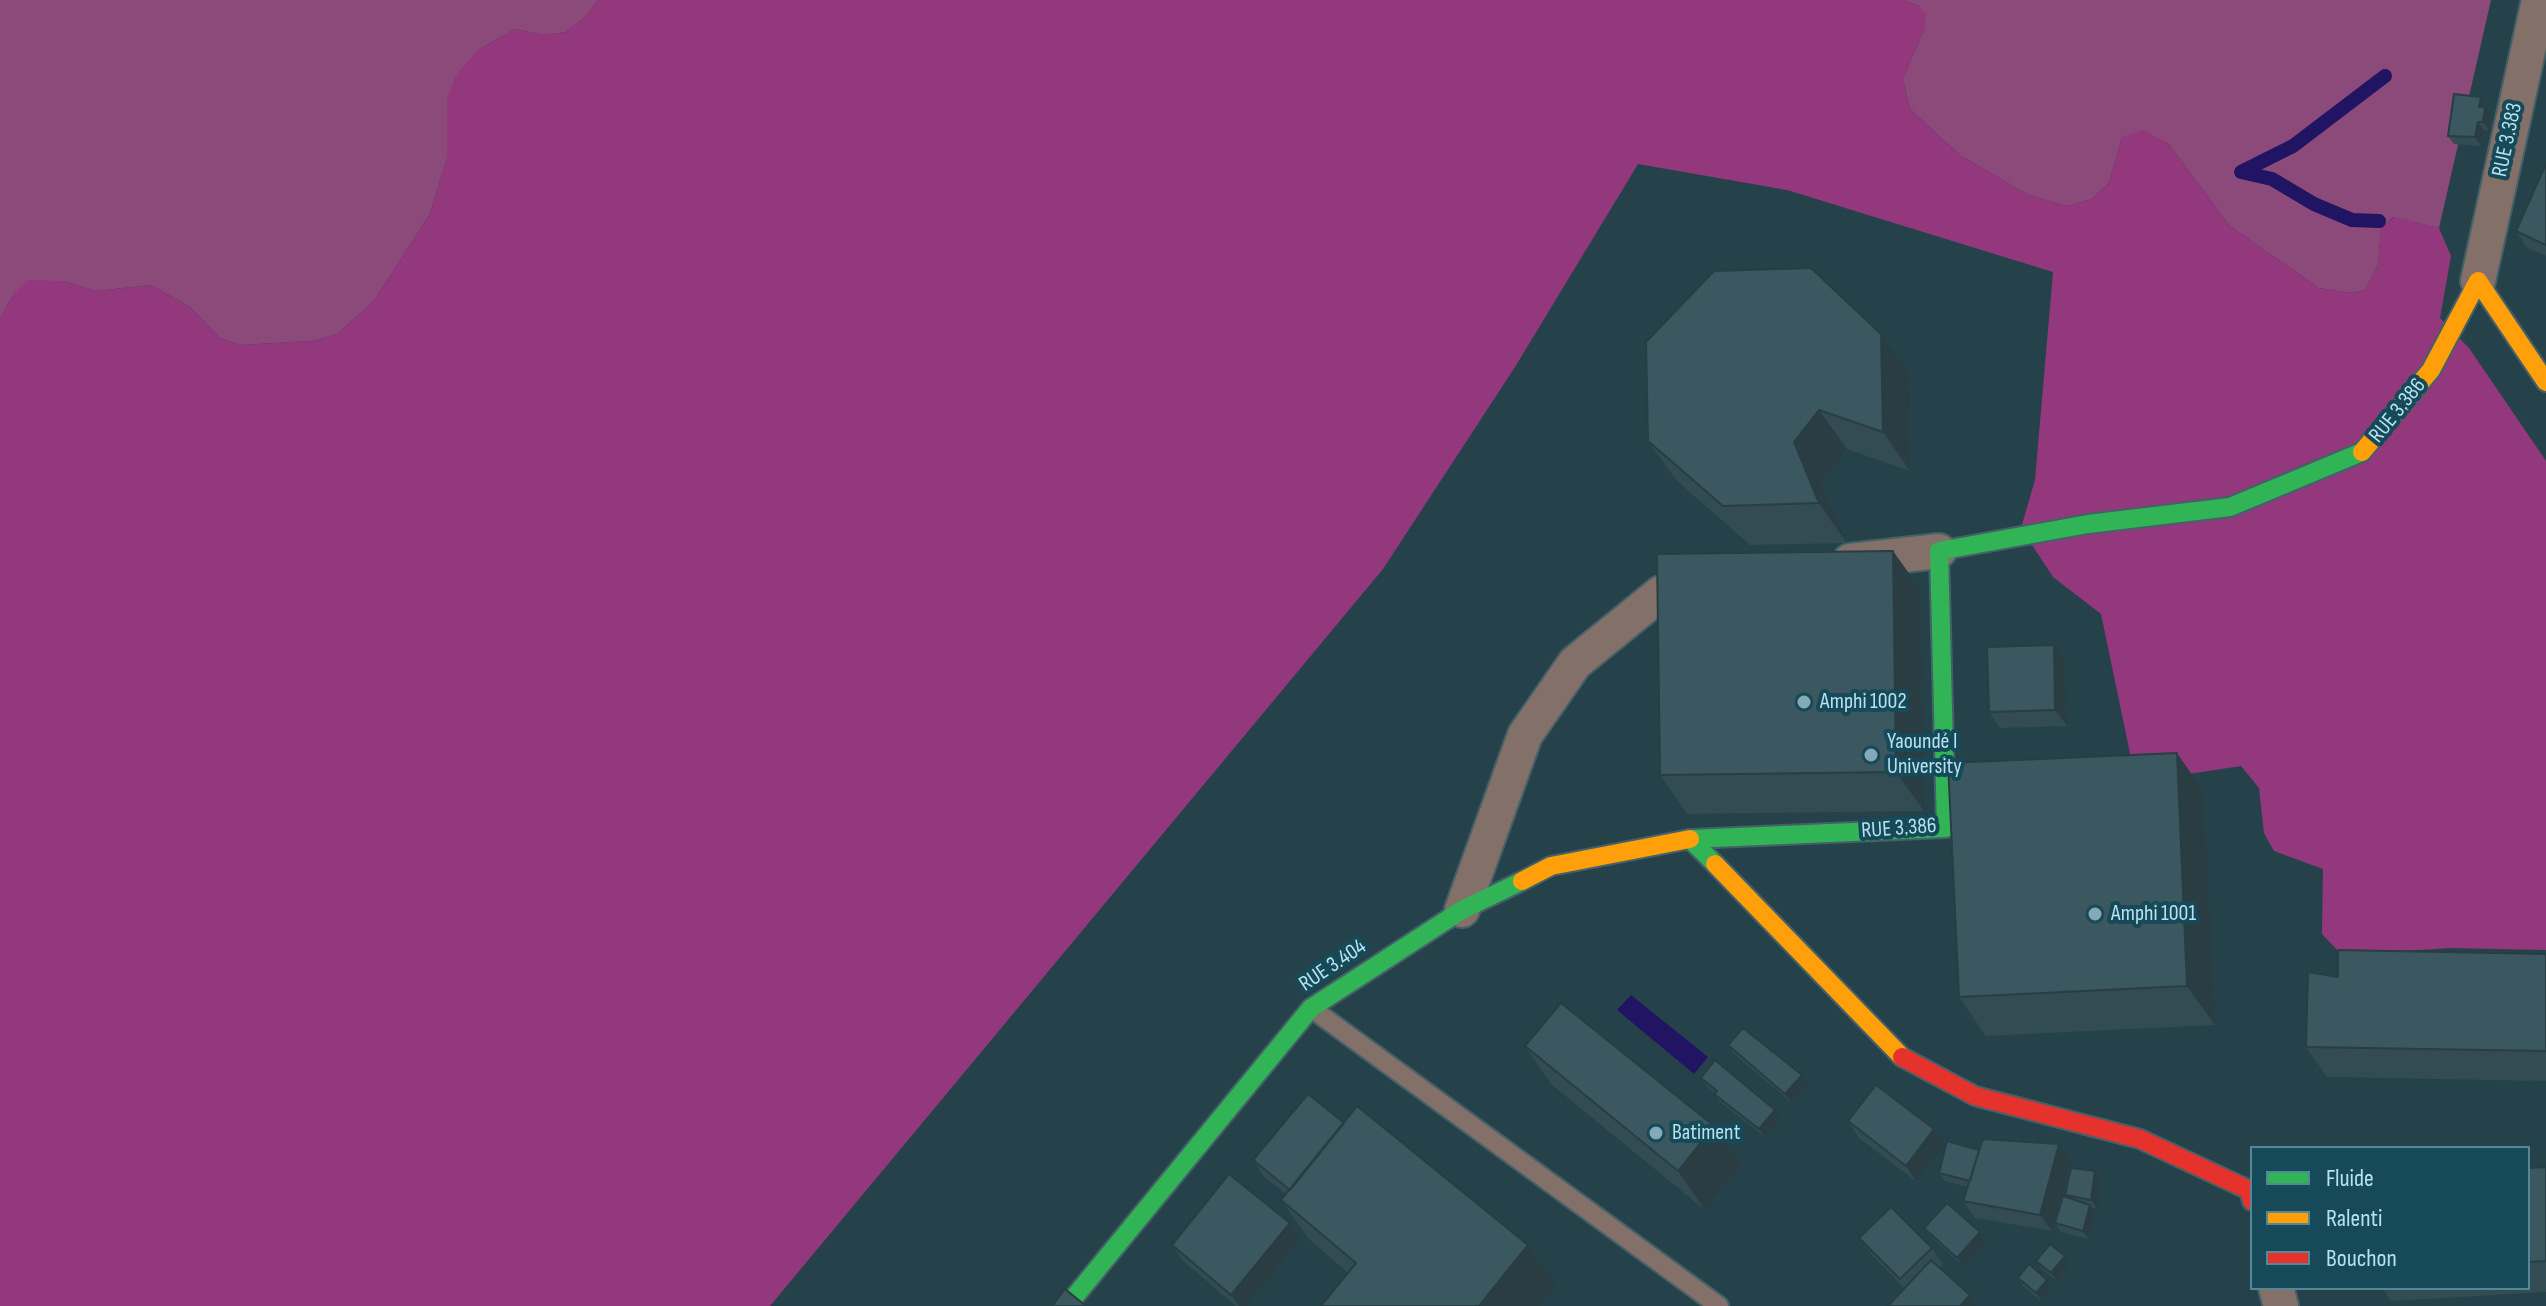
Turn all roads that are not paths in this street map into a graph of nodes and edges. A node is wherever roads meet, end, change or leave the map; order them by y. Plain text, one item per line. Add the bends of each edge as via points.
1 (2539, 0) edge
2 (2478, 281) junction
3 (2546, 382) edge
4 (1939, 551) junction
5 (1812, 566) edge
6 (1733, 575) edge
7 (1690, 839) junction
8 (1462, 910) junction
9 (1311, 1008) junction
10 (2250, 1194) edge
11 (1067, 1306) edge
12 (1719, 1306) edge

1 - 2 street, RUE 3.383
2 - 3 street
2 - 4 street, RUE 3.386 via 2431,370 2366,450 2230,507 2088,524
4 - 5 street
4 - 7 street, RUE 3.386 via 1946,828
6 - 8 street via 1661,593 1575,663 1525,735
7 - 8 street, RUE 3.404 via 1551,866
7 - 10 street via 1907,1062 1975,1096 2140,1139
8 - 9 street, RUE 3.404
9 - 11 street, RUE 3.404
9 - 12 lane

